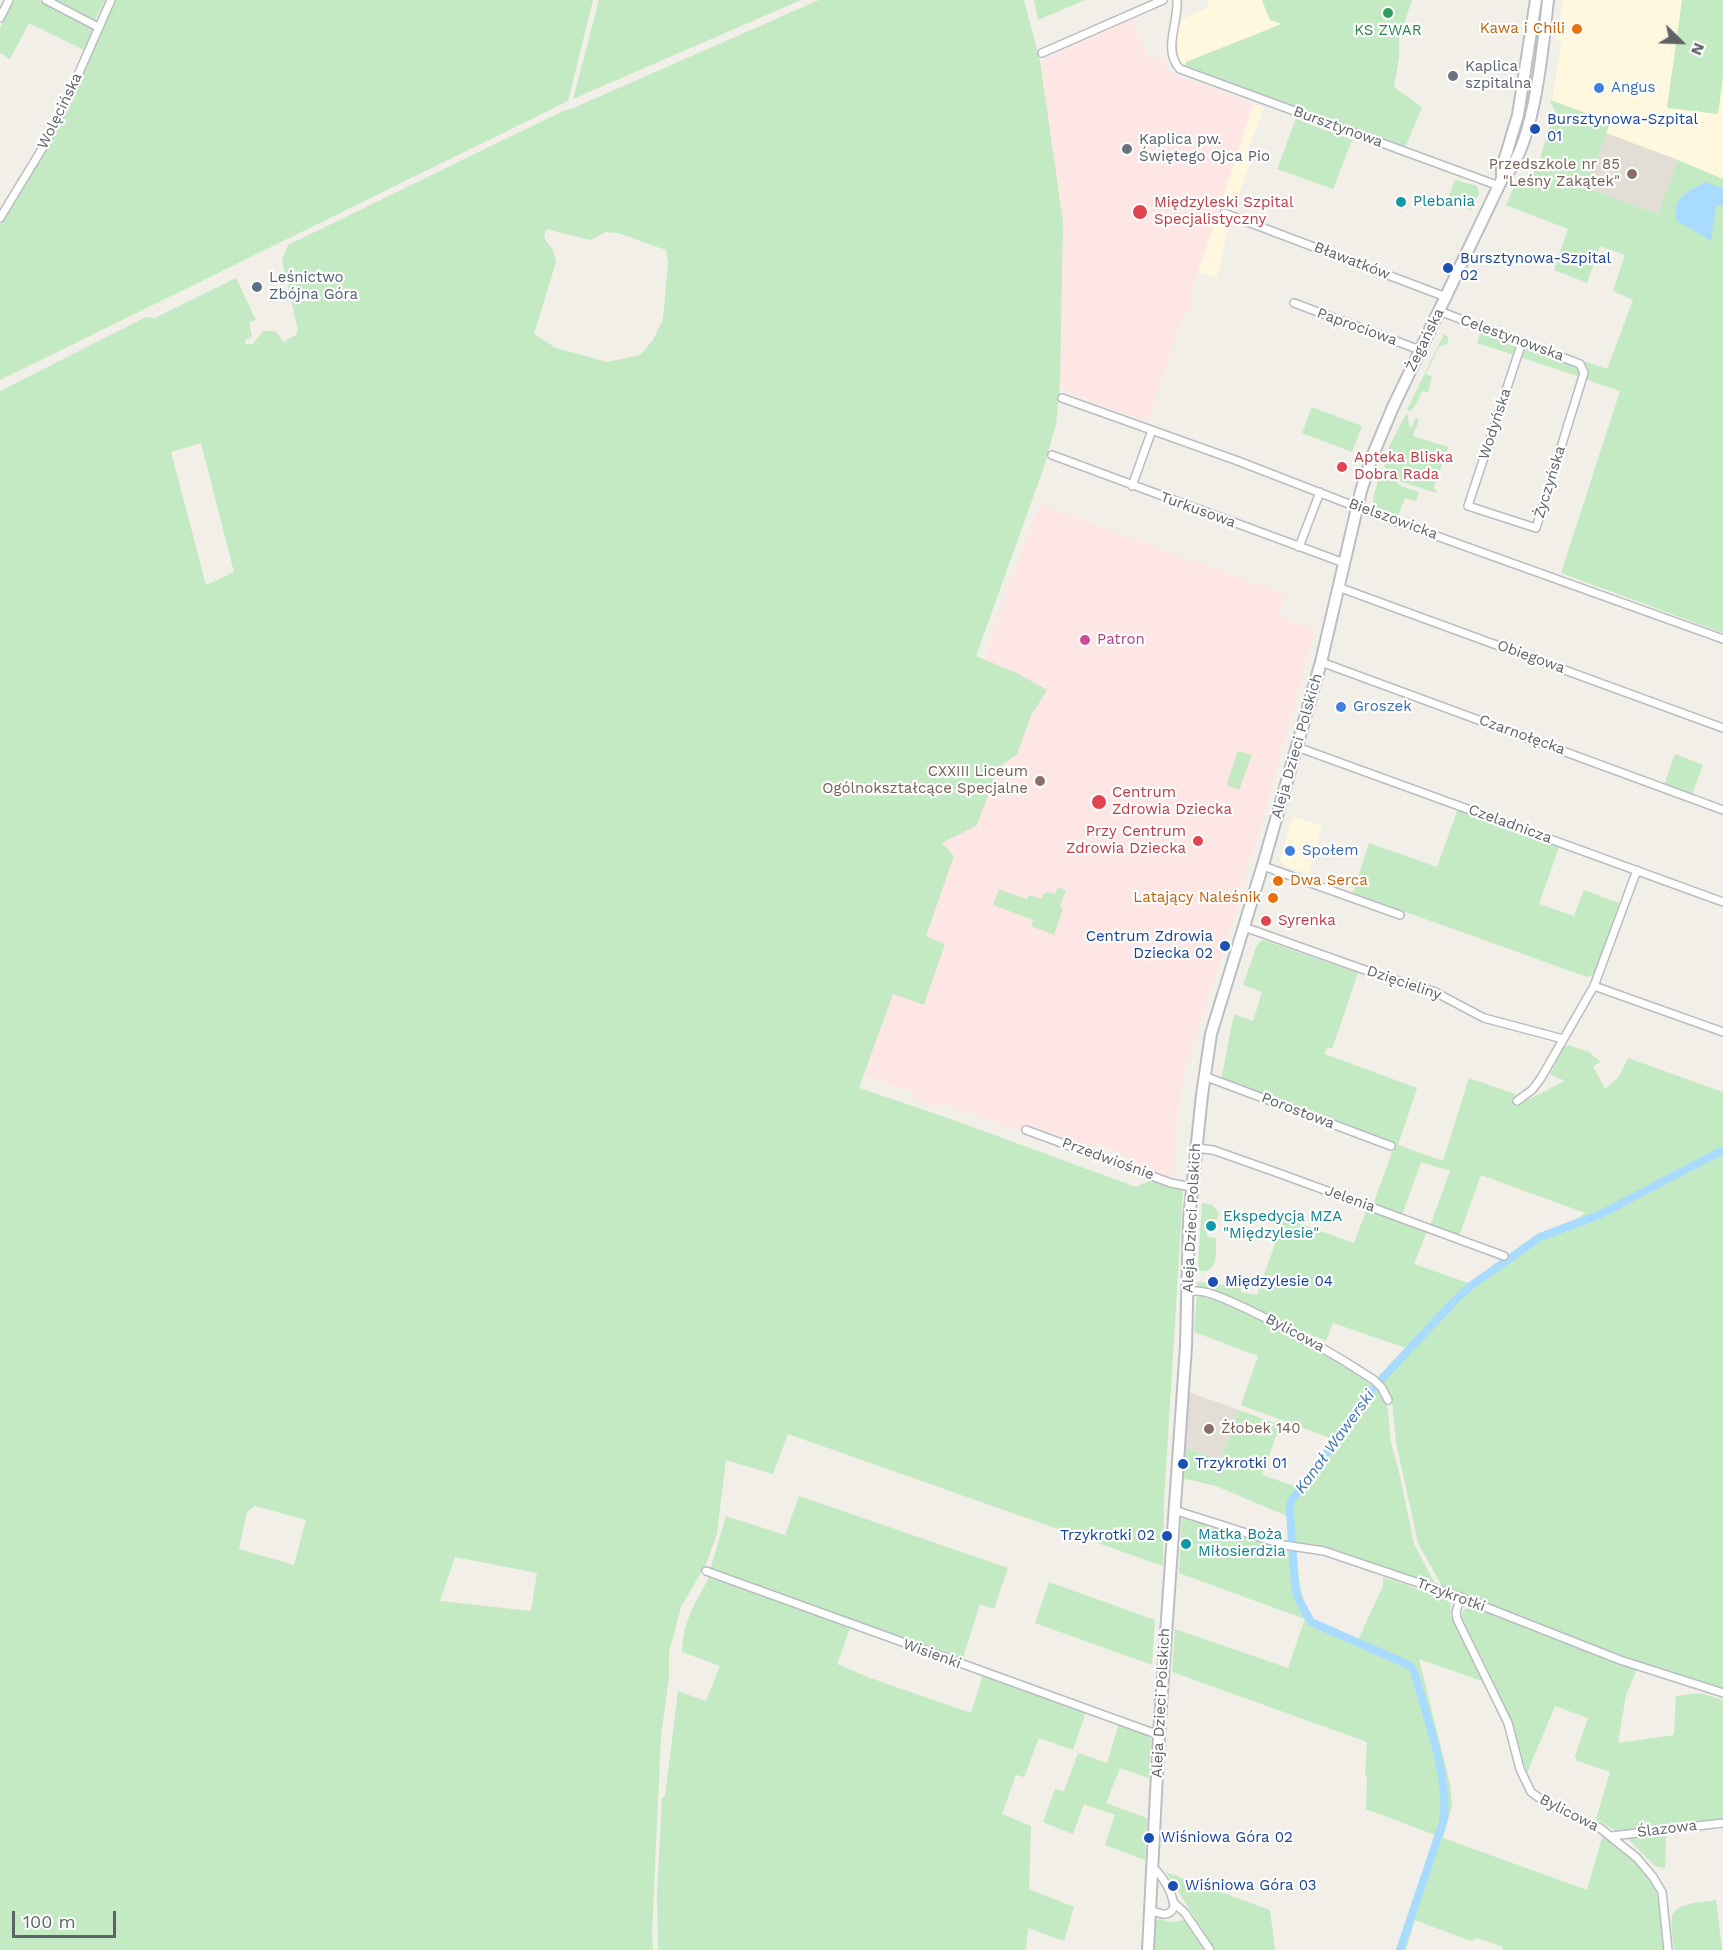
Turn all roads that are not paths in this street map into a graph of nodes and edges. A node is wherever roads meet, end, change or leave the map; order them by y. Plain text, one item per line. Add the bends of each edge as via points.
1 (9, 0) edge
2 (46, 0) edge
3 (111, 0) edge
4 (1163, 0) edge
5 (1177, 0) edge
6 (1536, 0) edge
7 (1548, 0) edge
8 (0, 18) edge
9 (98, 27) junction
10 (1042, 52) dead end
11 (1500, 182) junction
12 (1224, 213) dead end
13 (0, 218) edge
14 (1446, 297) junction
15 (1294, 303) dead end
16 (1439, 311) junction
17 (1522, 342) junction
18 (1420, 350) junction
19 (1583, 368) joint
20 (1062, 398) dead end
21 (1152, 430) junction
22 (1052, 455) dead end
23 (1132, 486) junction
24 (1320, 492) junction
25 (1358, 506) junction
26 (1468, 506) joint
27 (1299, 547) junction
28 (1344, 563) junction
29 (1338, 587) junction
30 (1723, 639) edge
31 (1321, 662) junction
32 (1723, 728) edge
33 (1297, 747) junction
34 (1723, 810) edge
35 (1263, 866) junction
36 (1637, 870) junction
37 (1723, 902) edge
38 (1400, 915) dead end
39 (1244, 927) junction
40 (1594, 986) junction
41 (1723, 1032) edge
42 (1563, 1039) junction
43 (1204, 1076) junction
44 (1517, 1101) dead end
45 (1026, 1130) dead end
46 (1391, 1146) dead end
47 (1195, 1148) junction
48 (1191, 1187) junction
49 (1504, 1256) dead end
50 (1188, 1291) junction
51 (1388, 1400) dead end
52 (1174, 1510) junction
53 (706, 1572) dead end
54 (1460, 1597) junction
55 (1723, 1693) edge
56 (1159, 1735) junction
57 (1723, 1823) edge
58 (1612, 1836) junction
59 (1152, 1867) junction
60 (1174, 1903) junction
61 (1150, 1910) junction
62 (1148, 1950) edge
63 (1210, 1950) edge
64 (1668, 1950) edge

1 - 8 street
2 - 9 street
3 - 9 street, Wolęcińska
4 - 10 street
5 - 11 street, Bursztynowa via 1172,46 1178,67
6 - 11 street, Żegańska via 1521,97
7 - 11 street, Żegańska via 1540,72 1530,117 1510,171
9 - 13 street, Wolęcińska via 54,126
11 - 14 street, Żegańska
12 - 14 street, Bławatków
14 - 16 street, Żegańska
15 - 18 street, Paprociowa
16 - 17 street, Celestynowska
16 - 18 street, Żegańska
17 - 19 street, Celestynowska
17 - 26 street, Wodyńska
18 - 25 street, Żegańska via 1382,429
19 - 26 street, Życzyńska via 1536,528
20 - 21 street, Bielszowicka
21 - 23 street
21 - 24 street, Bielszowicka
22 - 23 street, Turkusowa
23 - 27 street, Turkusowa
24 - 25 street, Bielszowicka
24 - 27 street
25 - 28 street, Aleja Dzieci Polskich
25 - 30 street, Bielszowicka
27 - 28 street, Turkusowa
28 - 29 street, Aleja Dzieci Polskich
29 - 31 street, Aleja Dzieci Polskich
29 - 32 street, Obiegowa
31 - 33 street, Aleja Dzieci Polskich
31 - 34 street, Czarnołęcka
33 - 35 street, Aleja Dzieci Polskich
33 - 36 street, Czeladnicza
35 - 38 street
35 - 39 street, Aleja Dzieci Polskich
36 - 37 street, Czeladnicza
36 - 40 street
39 - 42 street, Dzięcieliny via 1433,991 1484,1018
39 - 43 street, Aleja Dzieci Polskich via 1216,1015
40 - 41 street
40 - 42 street
42 - 44 street via 1541,1078
43 - 46 street, Porostowa
43 - 47 street, Aleja Dzieci Polskich
45 - 48 street, Przedwiośnie
47 - 48 street, Aleja Dzieci Polskich
47 - 49 street, Jelenia via 1213,1150
48 - 50 street, Aleja Dzieci Polskich
50 - 51 street, Bylicowa via 1216,1296 1291,1330 1374,1380
50 - 52 street, Aleja Dzieci Polskich
52 - 54 street, Trzykrotki via 1291,1546 1323,1551
52 - 56 street, Aleja Dzieci Polskich
53 - 56 street, Wisienki
54 - 55 street, Trzykrotki via 1620,1660
54 - 58 street, Bylicowa via 1458,1619 1508,1723 1531,1791 1546,1803
56 - 59 street, Aleja Dzieci Polskich
57 - 58 street, Ślazowa
58 - 64 street, Bylicowa via 1658,1884
59 - 60 street
59 - 61 street, Aleja Dzieci Polskich
60 - 61 street via 1169,1914
60 - 63 street
61 - 62 street, Aleja Dzieci Polskich

